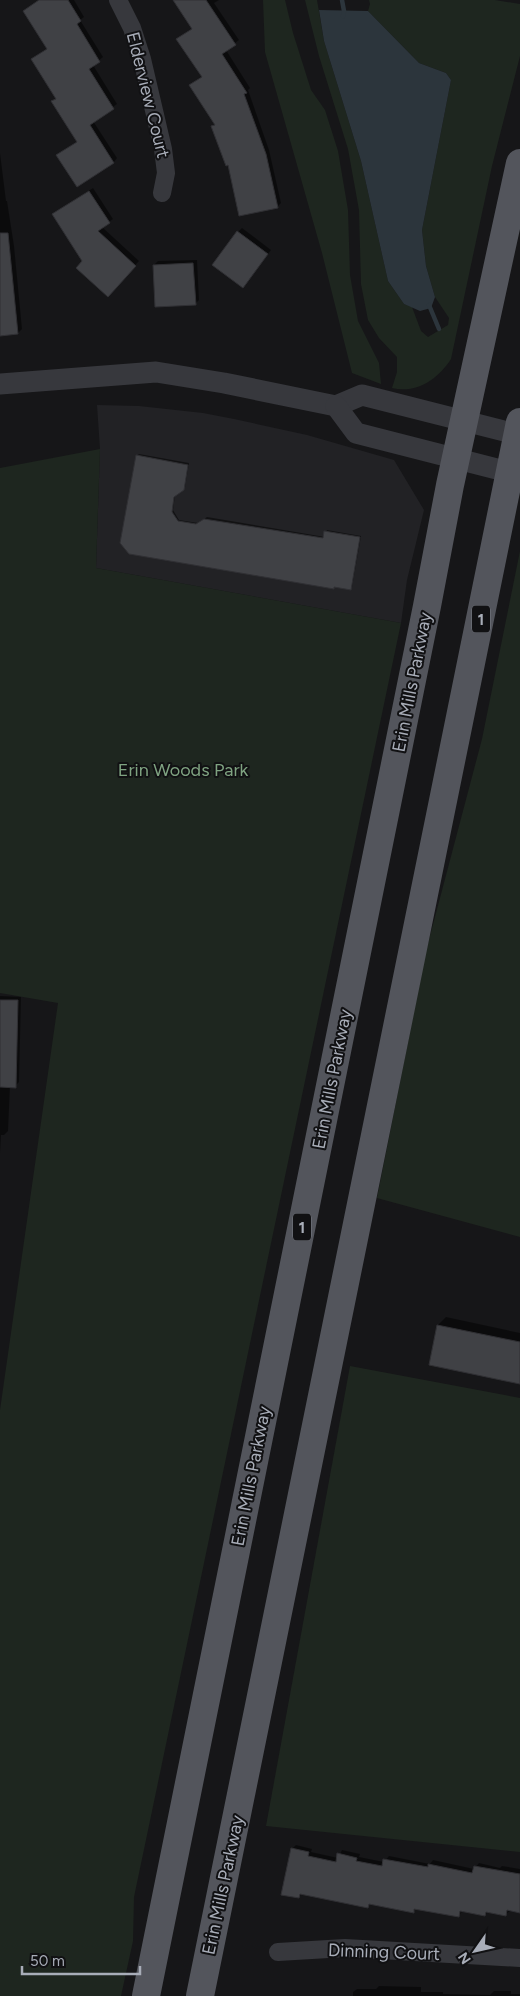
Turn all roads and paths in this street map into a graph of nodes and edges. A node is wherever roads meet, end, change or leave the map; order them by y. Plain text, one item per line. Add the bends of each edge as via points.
1 (118, 0) edge
2 (520, 163) edge
3 (162, 193) dead end
4 (0, 384) edge
5 (336, 406) junction
6 (464, 421) junction
7 (519, 431) edge
8 (456, 458) junction
9 (515, 473) edge
10 (278, 1952) dead end
11 (520, 1958) edge
12 (146, 1996) edge
13 (200, 1996) edge

1 - 3 street, Elderview Court via 142,59 163,149 166,173
2 - 6 main road, Erin Mills Parkway / 1
4 - 5 street via 156,372
5 - 6 street via 362,395
5 - 8 street via 356,433
6 - 7 street
6 - 8 main road, Erin Mills Parkway / 1
7 - 9 main road, Erin Mills Parkway / 1
8 - 9 street
8 - 12 main road, Erin Mills Parkway / 1
9 - 13 main road, Erin Mills Parkway / 1
10 - 11 street, Dinning Court via 345,1948

